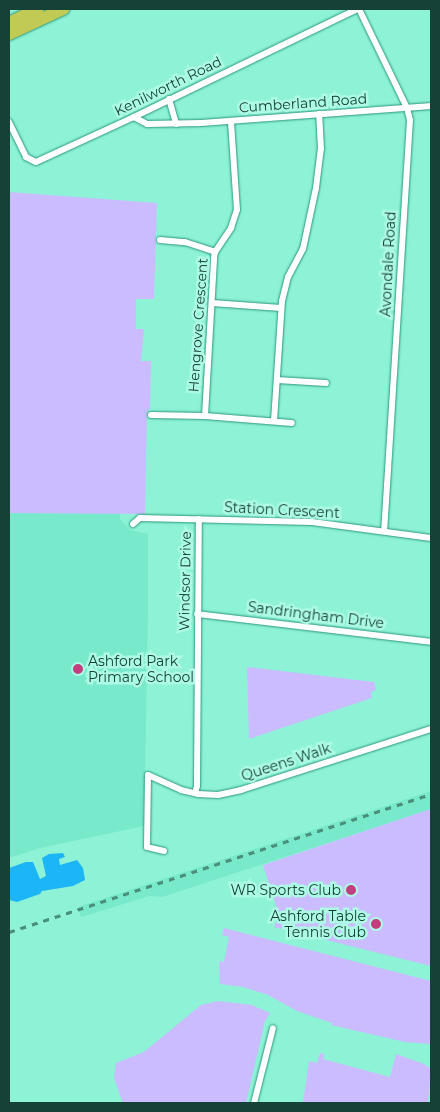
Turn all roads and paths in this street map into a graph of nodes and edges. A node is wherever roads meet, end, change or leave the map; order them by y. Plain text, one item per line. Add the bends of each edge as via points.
1 (38, 9) edge
2 (63, 9) edge
3 (358, 9) edge
4 (9, 22) edge
5 (9, 34) edge
6 (169, 99) junction
7 (431, 106) edge
8 (407, 108) junction
9 (319, 114) junction
10 (134, 118) junction
11 (230, 120) junction
12 (9, 122) edge
13 (176, 124) junction
14 (160, 240) dead end
15 (215, 252) junction
16 (212, 303) junction
17 (281, 308) junction
18 (277, 380) junction
19 (326, 383) dead end
20 (151, 415) dead end
21 (204, 416) junction
22 (274, 421) junction
23 (292, 423) dead end
24 (198, 519) junction
25 (133, 524) dead end
26 (384, 531) junction
27 (431, 538) edge
28 (197, 614) junction
29 (431, 642) edge
30 (431, 729) edge
31 (195, 793) junction
32 (164, 851) dead end
33 (273, 1028) dead end
34 (254, 1103) edge

1 - 4 highway
2 - 5 highway
3 - 6 street, Kenilworth Road
3 - 8 street, Avondale Road
6 - 10 street, Kenilworth Road
6 - 13 street
7 - 8 street, Cumberland Road
8 - 9 street, Cumberland Road
8 - 26 street, Avondale Road via 410,120
9 - 11 street, Cumberland Road
9 - 17 street via 321,149 316,188 303,249 288,277
10 - 12 street, Kenilworth Road via 36,162 26,157
10 - 13 street, Cumberland Road via 147,124
11 - 13 street, Cumberland Road
11 - 15 street, Hengrove Crescent via 236,210 231,228
14 - 15 street via 185,242
15 - 16 street, Hengrove Crescent
16 - 17 street
16 - 21 street, Hengrove Crescent
17 - 18 street
18 - 19 street
18 - 22 street
20 - 21 street
21 - 22 street
22 - 23 street
24 - 25 street, Station Crescent via 140,518
24 - 26 street, Station Crescent via 312,522
24 - 28 street, Windsor Drive
26 - 27 street, Station Crescent
28 - 29 street, Sandringham Drive
28 - 31 street, Windsor Drive
30 - 31 street, Queens Walk via 241,790 218,795
31 - 32 street, Queens Walk via 148,775 147,847
33 - 34 street

